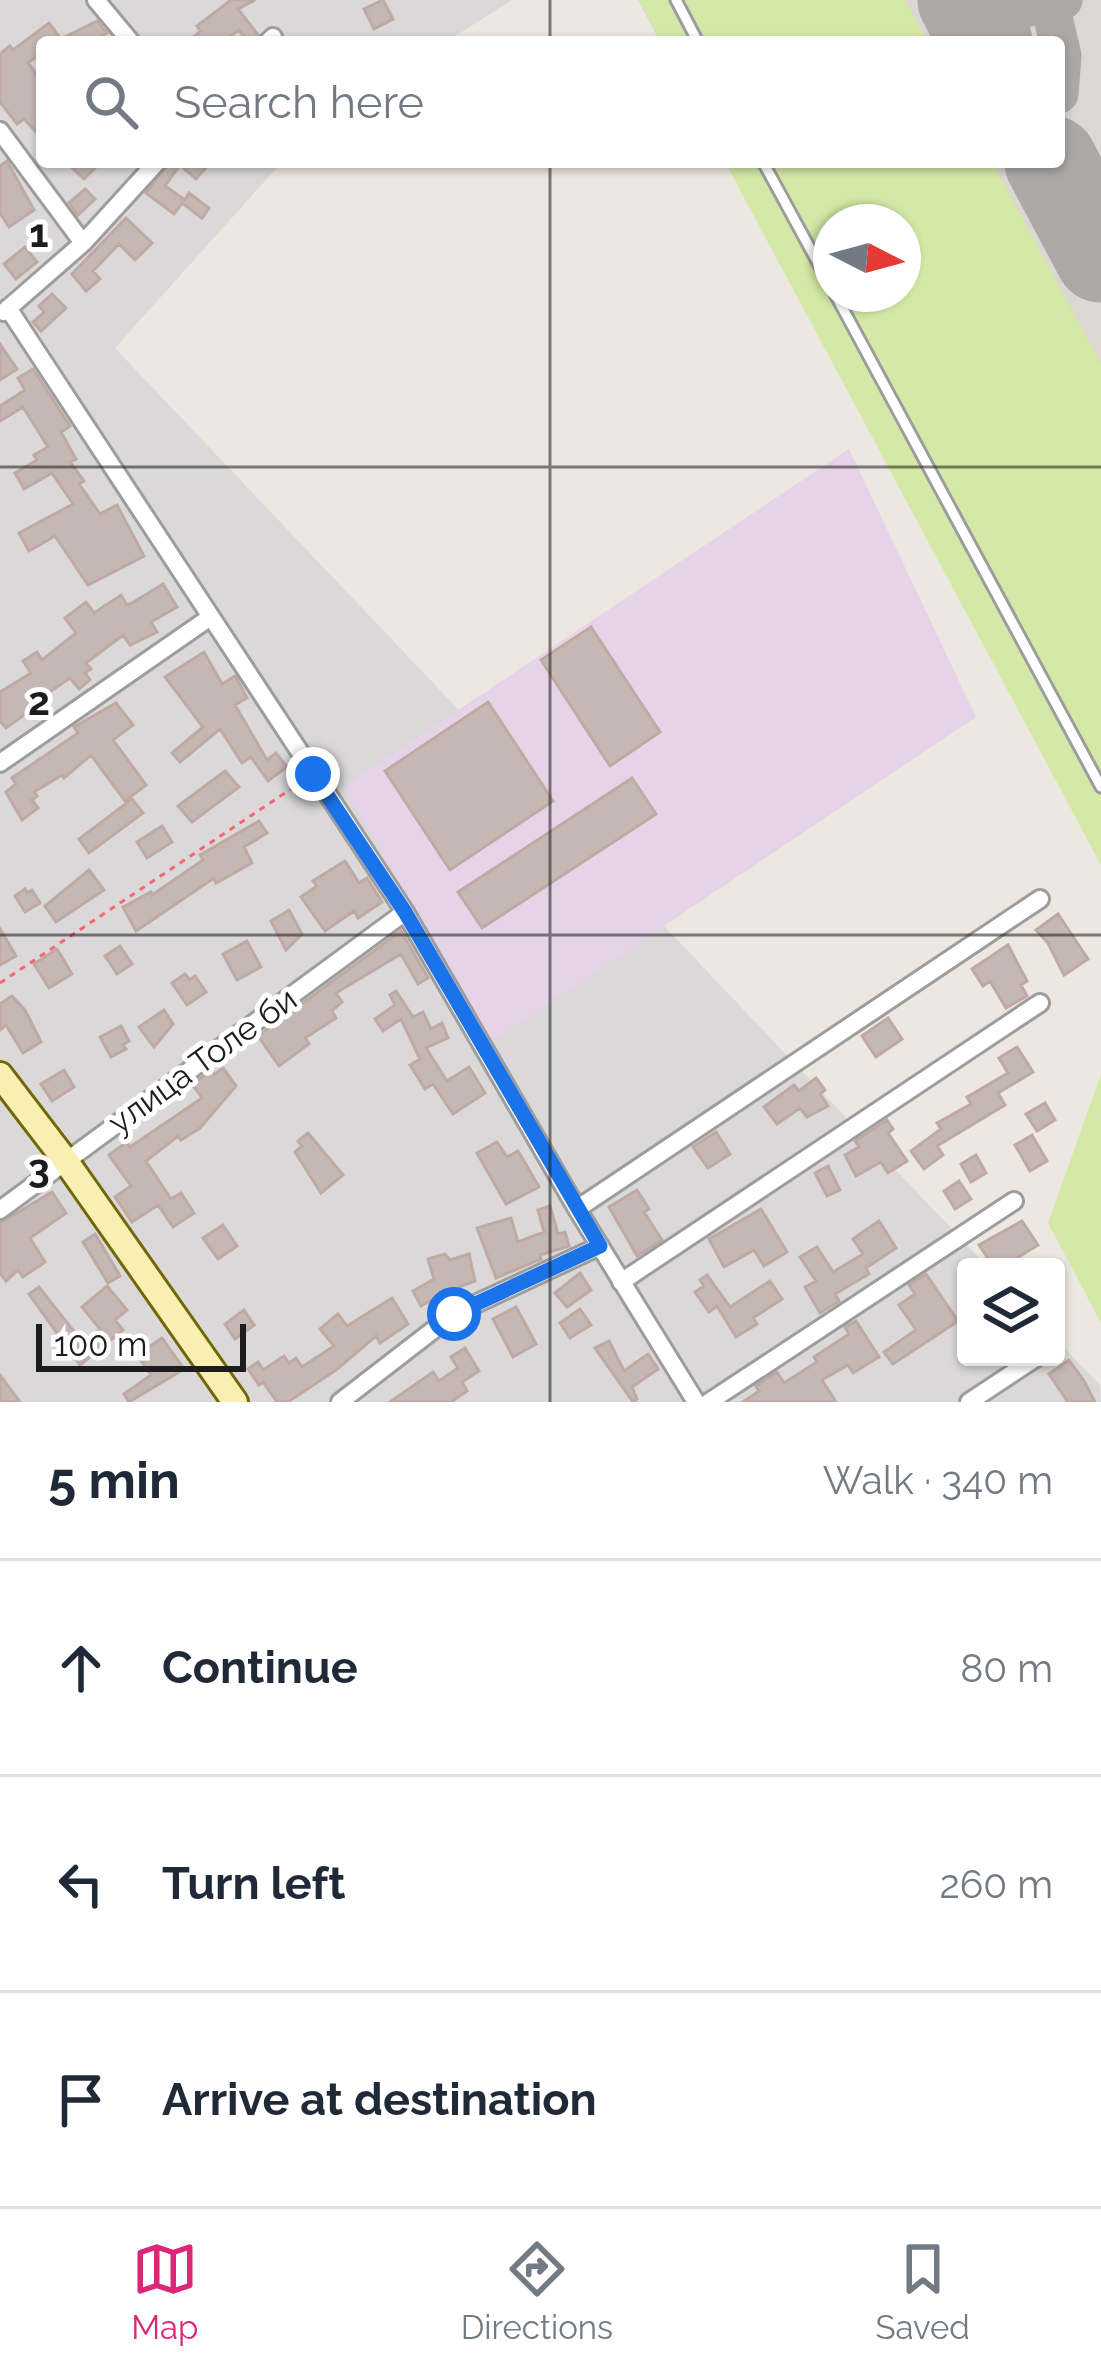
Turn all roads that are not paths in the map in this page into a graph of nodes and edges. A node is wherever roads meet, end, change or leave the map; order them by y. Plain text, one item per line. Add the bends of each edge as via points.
1 (96, 0) edge
2 (676, 0) edge
3 (125, 36) edge
4 (695, 36) edge
5 (0, 131) edge
6 (152, 168) edge
7 (766, 168) edge
8 (83, 243) junction
9 (813, 254) edge
10 (4, 312) edge
11 (844, 312) edge
12 (209, 618) junction
13 (0, 763) edge
14 (1101, 787) edge
15 (1040, 899) dead end
16 (405, 912) junction
17 (1040, 1003) dead end
18 (0, 1075) edge
19 (65, 1160) junction
20 (1014, 1201) dead end
21 (578, 1209) junction
22 (0, 1210) edge
23 (600, 1246) junction
24 (621, 1282) junction
25 (1023, 1366) edge
26 (235, 1402) edge
27 (340, 1402) edge
28 (696, 1402) edge
29 (709, 1402) edge
30 (969, 1402) edge

1 - 3 street
2 - 4 lane
5 - 8 street
6 - 8 street
7 - 9 lane
8 - 10 street
10 - 12 street
11 - 14 lane
12 - 13 street
12 - 16 street
15 - 21 street
16 - 19 street, улица Толе би
16 - 21 street
17 - 24 street
18 - 19 street
19 - 22 street, улица Толе би
19 - 26 street
20 - 29 street
21 - 23 street
23 - 24 street
23 - 27 street via 454,1314
24 - 28 street
25 - 30 street

